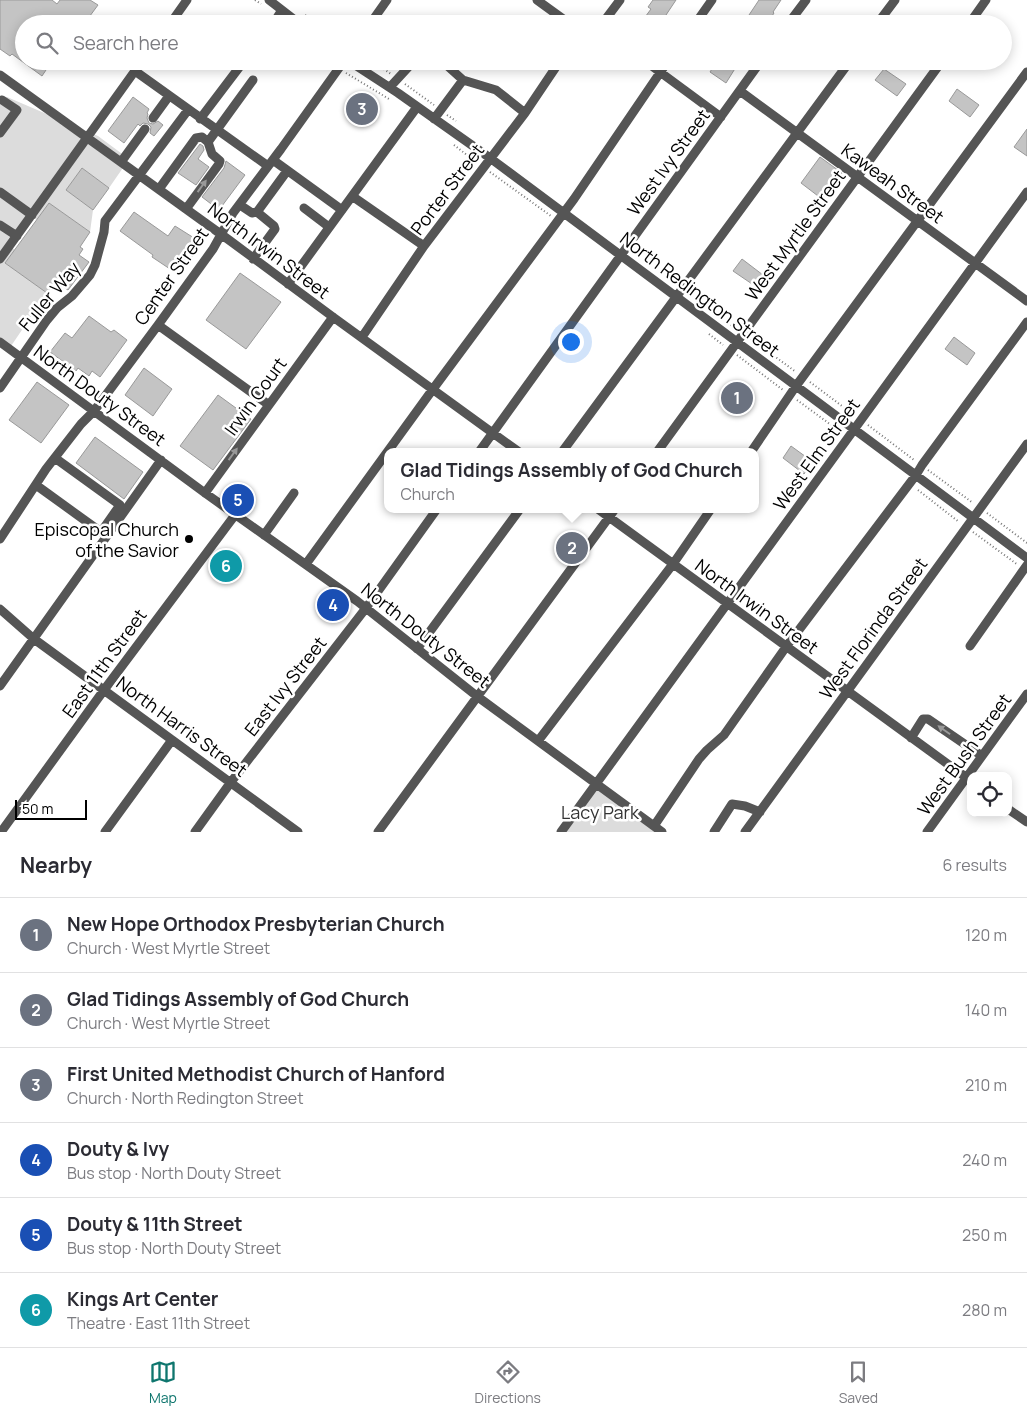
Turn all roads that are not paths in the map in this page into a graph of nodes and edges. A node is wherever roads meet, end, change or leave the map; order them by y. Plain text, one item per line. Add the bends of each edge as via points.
1 (187, 0) edge
2 (269, 0) edge
3 (388, 0) edge
4 (537, 0) edge
5 (620, 0) edge
6 (712, 0) edge
7 (806, 0) edge
8 (895, 0) edge
9 (986, 0) edge
10 (282, 10) junction
11 (176, 15) edge
12 (279, 15) edge
13 (288, 15) edge
14 (377, 15) edge
15 (558, 15) edge
16 (609, 15) edge
17 (701, 15) edge
18 (795, 15) edge
19 (884, 15) edge
20 (975, 15) edge
21 (237, 70) edge
22 (337, 70) edge
23 (363, 70) edge
24 (406, 70) edge
25 (452, 70) edge
26 (554, 70) edge
27 (657, 70) edge
28 (755, 70) edge
29 (843, 70) edge
30 (935, 70) edge
31 (135, 71) joint
32 (660, 72) junction
33 (1027, 72) edge
34 (0, 75) edge
35 (253, 80) dead end
36 (463, 80) junction
37 (390, 88) junction
38 (740, 91) junction
39 (169, 96) junction
40 (2, 100) edge
41 (417, 107) junction
42 (188, 110) junction
43 (525, 113) junction
44 (721, 117) junction
45 (153, 118) dead end
46 (200, 119) junction
47 (434, 119) junction
48 (145, 129) dead end
49 (216, 130) junction
50 (797, 133) junction
51 (0, 134) edge
52 (87, 138) junction
53 (208, 142) junction
54 (490, 158) junction
55 (121, 162) junction
56 (270, 163) junction
57 (288, 171) junction
58 (139, 175) junction
59 (857, 177) junction
60 (158, 189) junction
61 (0, 192) edge
62 (1027, 192) edge
63 (352, 196) junction
64 (240, 205) junction
65 (304, 208) dead end
66 (186, 209) junction
67 (342, 210) junction
68 (257, 212) junction
69 (564, 213) junction
70 (32, 215) junction
71 (918, 221) junction
72 (0, 225) edge
73 (329, 227) junction
74 (221, 234) junction
75 (17, 236) junction
76 (424, 246) junction
77 (621, 255) junction
78 (0, 259) edge
79 (253, 259) junction
80 (975, 263) junction
81 (288, 284) junction
82 (676, 297) junction
83 (1027, 301) edge
84 (333, 317) junction
85 (1027, 322) edge
86 (158, 325) junction
87 (362, 337) junction
88 (0, 342) edge
89 (737, 342) junction
90 (21, 358) junction
91 (796, 386) junction
92 (0, 388) edge
93 (433, 389) junction
94 (268, 405) junction
95 (94, 411) junction
96 (854, 430) junction
97 (493, 433) junction
98 (1027, 444) edge
99 (390, 448) edge
100 (482, 448) edge
101 (514, 448) edge
102 (565, 448) edge
103 (660, 448) edge
104 (754, 448) edge
105 (384, 457) edge
106 (55, 458) junction
107 (161, 460) junction
108 (916, 475) junction
109 (36, 485) junction
110 (204, 493) junction
111 (294, 494) dead end
112 (435, 513) edge
113 (517, 513) edge
114 (603, 513) edge
115 (612, 513) edge
116 (708, 513) edge
117 (235, 515) junction
118 (609, 518) junction
119 (973, 518) junction
120 (264, 535) junction
121 (0, 539) edge
122 (1027, 558) edge
123 (306, 564) junction
124 (673, 564) junction
125 (1025, 567) edge
126 (727, 604) junction
127 (366, 608) junction
128 (0, 609) edge
129 (34, 639) junction
130 (970, 646) dead end
131 (786, 647) junction
132 (417, 649) junction
133 (0, 686) edge
134 (104, 690) junction
135 (847, 691) junction
136 (1027, 694) edge
137 (478, 697) junction
138 (911, 738) junction
139 (172, 740) junction
140 (538, 741) junction
141 (982, 756) junction
142 (973, 772) edge
143 (967, 779) edge
144 (967, 781) edge
145 (231, 782) junction
146 (596, 784) junction
147 (760, 812) junction
148 (1012, 812) edge
149 (1027, 822) edge
150 (654, 826) junction
151 (0, 832) edge
152 (105, 832) edge
153 (195, 832) edge
154 (298, 832) edge
155 (378, 832) edge
156 (561, 832) edge
157 (662, 832) edge
158 (714, 832) edge
159 (745, 832) edge
160 (927, 832) edge

1 - 11 street
2 - 10 street
3 - 14 street
4 - 15 street
5 - 16 street
6 - 17 street
7 - 18 street
8 - 19 street
9 - 20 street
10 - 12 street
10 - 13 street
21 - 46 street
22 - 56 street, Center Street
23 - 37 street, North Redington Street
24 - 37 street
25 - 36 street
26 - 43 street, Porter Street
27 - 32 street
28 - 38 street, West Ivy Street
29 - 50 street
30 - 59 street, West Myrtle Street
31 - 39 street
31 - 52 street
32 - 44 street
32 - 69 street
33 - 71 street
34 - 52 street, North Irwin Street
35 - 49 street
36 - 43 street via 496,90
36 - 47 street
37 - 41 street, North Redington Street
38 - 44 street, West Ivy Street
38 - 50 street, Kaweah Street
39 - 42 street
39 - 45 street
40 - 51 street via 17,110
41 - 47 street, North Redington Street
41 - 63 street
42 - 46 street
42 - 58 street, Fuller Way
43 - 54 street, Porter Street
44 - 77 street, West Ivy Street
46 - 49 street
47 - 54 street, North Redington Street
48 - 55 street
49 - 53 street
49 - 56 street
50 - 59 street, Kaweah Street
50 - 82 street
52 - 55 street, North Irwin Street
52 - 70 street
53 - 60 street via 202,137 196,138
66 -> 53 street via 219,164 220,160 212,154
54 - 69 street, North Redington Street
54 - 76 street, Porter Street
55 - 58 street, North Irwin Street
56 - 57 street
56 - 64 street, Center Street
57 - 67 street
57 - 68 street
58 - 60 street, North Irwin Street
58 - 90 street, Fuller Way via 105,221 96,266 47,320
59 - 71 street, Kaweah Street
59 - 89 street, West Myrtle Street
60 - 66 street, North Irwin Street
61 - 70 street
62 - 80 street, West Elm Street
63 - 67 street
63 - 76 street
64 - 68 street via 252,213
64 - 74 street, Center Street
65 - 73 street
66 - 74 street, North Irwin Street
67 - 73 street
68 - 79 street via 275,227
69 - 77 street, North Redington Street
69 - 93 street
70 - 75 street
71 - 80 street, Kaweah Street
71 - 91 street
72 - 75 street
73 - 81 street
74 - 79 street, North Irwin Street
74 - 86 street, Center Street
75 - 78 street
76 - 87 street, Porter Street
77 - 82 street, North Redington Street
77 - 97 street, West Ivy Street
79 - 81 street, North Irwin Street
80 - 83 street, Kaweah Street
80 - 96 street, West Elm Street
81 - 84 street, North Irwin Street
82 - 89 street, North Redington Street
82 - 102 street
84 - 87 street, North Irwin Street
84 - 94 street, Irwin Court
85 - 108 street
86 - 94 street
86 - 95 street, Center Street
87 - 93 street, North Irwin Street
88 - 90 street, North Douty Street
89 - 91 street, North Redington Street
89 - 103 street, West Myrtle Street
90 - 92 street, Fuller Way
90 - 95 street, North Douty Street
91 - 96 street, North Redington Street
91 - 104 street
93 - 97 street, North Irwin Street
93 - 99 street
110 -> 94 street, Irwin Court
95 - 106 street, Center Street
95 - 107 street, North Douty Street
96 - 108 street, North Redington Street
96 - 126 street, West Elm Street
97 - 100 street, West Ivy Street
97 - 101 street, North Irwin Street
98 - 119 street, West Florinda Street
105 - 123 street
106 - 109 street, Center Street
106 - 109 street via 120,505 101,532
107 - 110 street, North Douty Street
107 - 129 street
108 - 119 street, North Redington Street
108 - 131 street
109 - 121 street, Center Street
110 - 117 street, North Douty Street
111 - 120 street
112 - 127 street
113 - 132 street
114 - 118 street, North Irwin Street
115 - 118 street
116 - 124 street
117 - 120 street, North Douty Street
117 - 134 street, East 11th Street
118 - 124 street, North Irwin Street
118 - 137 street
119 - 122 street, North Redington Street
119 - 135 street, West Florinda Street
120 - 123 street, North Douty Street
123 - 127 street, North Douty Street
124 - 126 street, North Irwin Street
124 - 140 street
125 - 130 street
126 - 131 street, North Irwin Street
126 - 146 street, West Elm Street
127 - 132 street, North Douty Street
127 - 145 street, East Ivy Street
128 - 129 street, North Harris Street
129 - 133 street
129 - 134 street, North Harris Street
131 - 135 street, North Irwin Street
131 - 150 street via 724,735 699,759
132 - 137 street, North Douty Street
134 - 139 street, North Harris Street
134 - 151 street, East 11th Street
135 - 138 street, North Irwin Street
135 - 147 street, West Florinda Street
136 - 141 street, West Bush Street
137 - 140 street, North Douty Street
137 - 155 street
141 -> 138 street via 928,719 923,719
138 - 143 street, North Irwin Street
139 - 145 street, North Harris Street
139 - 152 street
140 - 146 street, North Douty Street
141 - 142 street, West Bush Street
144 - 160 street, West Bush Street
145 - 153 street, East Ivy Street
145 - 154 street, North Harris Street
146 - 150 street, North Douty Street
146 - 156 street, West Elm Street
147 - 158 street via 732,804
147 - 159 street, West Florinda Street
148 - 149 street
150 - 157 street, North Douty Street

